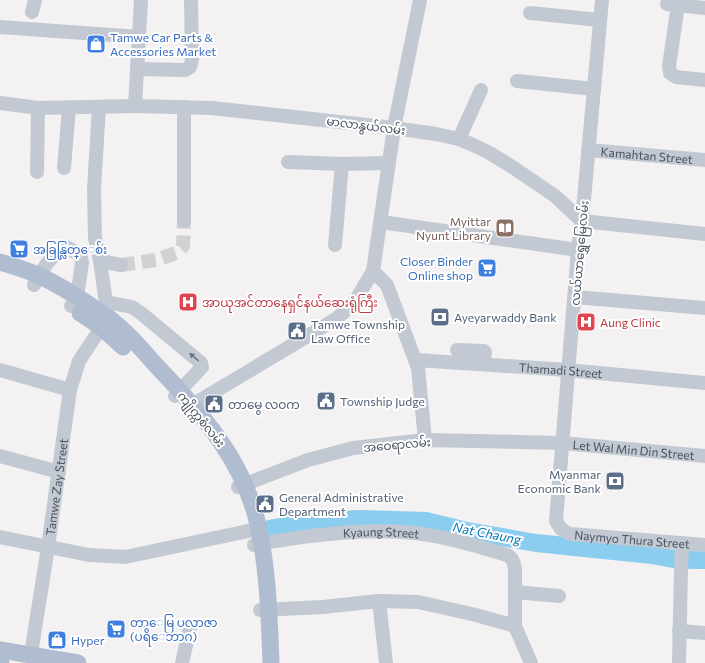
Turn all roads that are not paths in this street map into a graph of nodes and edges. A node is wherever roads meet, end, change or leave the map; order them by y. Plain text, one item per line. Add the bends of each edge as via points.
1 (141, 0) edge
2 (191, 0) edge
3 (420, 0) edge
4 (602, 0) edge
5 (705, 8) edge
6 (530, 13) dead end
7 (600, 20) junction
8 (0, 27) edge
9 (139, 37) junction
10 (137, 69) junction
11 (705, 80) edge
12 (517, 81) dead end
13 (594, 89) junction
14 (481, 90) dead end
15 (0, 104) edge
16 (135, 106) junction
17 (99, 107) junction
18 (184, 107) junction
19 (38, 108) junction
20 (68, 108) junction
21 (394, 128) junction
22 (459, 139) junction
23 (588, 150) junction
24 (705, 160) edge
25 (288, 162) dead end
26 (389, 163) junction
27 (342, 164) junction
28 (64, 168) dead end
29 (37, 172) dead end
30 (184, 221) tunnel mouth
31 (582, 221) junction
32 (381, 222) junction
33 (705, 234) edge
34 (334, 245) dead end
35 (578, 250) junction
36 (100, 261) junction
37 (0, 262) edge
38 (121, 265) tunnel mouth
39 (372, 271) junction
40 (0, 272) edge
41 (36, 280) junction
42 (575, 297) junction
43 (74, 302) junction
44 (705, 308) edge
45 (105, 316) junction
46 (457, 350) dead end
47 (416, 360) junction
48 (483, 364) junction
49 (0, 370) edge
50 (567, 370) junction
51 (705, 383) edge
52 (70, 390) junction
53 (177, 393) junction
54 (190, 406) junction
55 (424, 440) junction
56 (562, 443) junction
57 (0, 456) edge
58 (705, 456) edge
59 (59, 472) junction
60 (241, 486) junction
61 (561, 529) joint
62 (0, 537) edge
63 (256, 537) junction
64 (705, 545) edge
65 (48, 547) junction
66 (682, 548) junction
67 (515, 592) junction
68 (559, 596) dead end
69 (379, 601) junction
70 (264, 610) junction
71 (515, 626) junction
72 (190, 628) dead end
73 (679, 631) junction
74 (705, 633) edge
75 (1, 658) edge
76 (39, 658) edge
77 (78, 663) edge
78 (182, 663) edge
79 (262, 663) edge
80 (271, 663) edge
81 (386, 663) edge
82 (531, 663) edge
83 (679, 663) edge

1 - 9 street
2 - 10 street via 190,67 185,70
3 - 21 street
4 - 7 street, လယ်ယာရွှေမြေလမ်း
5 - 11 street via 673,4 669,66 670,73 676,77
6 - 7 street
7 - 13 street, လယ်ယာရွှေမြေလမ်း
8 - 9 street
9 - 10 street
10 - 16 street
12 - 13 street
13 - 23 street, လယ်ယာရွှေမြေလမ်း
14 - 22 street
15 - 19 street, မာလာနွယ်လမ်း
16 - 17 street, မာလာနွယ်လမ်း
16 - 18 street, မာလာနွယ်လမ်း
17 - 20 street, မာလာနွယ်လမ်း
17 - 36 street via 94,189 95,238
18 - 21 street, မာလာနွယ်လမ်း
18 - 30 street
19 - 20 street, မာလာနွယ်လမ်း
19 - 29 street
20 - 28 street
21 - 22 street, မာလာနွယ်လမ်း
21 - 26 street
22 - 31 street, မာလာနွယ်လမ်း via 488,152 514,168 555,196
23 - 24 street, Kamahtan Street
23 - 31 street, လယ်ယာရွှေမြေလမ်း
25 - 27 street
26 - 27 street
26 - 32 street
27 - 34 street
31 - 33 street
31 - 35 street, လယ်ယာရွှေမြေလမ်း
32 - 35 street
32 - 39 street
35 - 42 street, လယ်ယာရွှေမြေလမ်း
36 - 38 street
36 - 45 street
37 - 41 main road, ကျိုက္ကစံလမ်း
39 - 47 street via 387,285
39 - 54 street via 355,301 336,319
40 - 41 main road, ကျိုက္ကစံလမ်း
41 - 43 main road, ကျိုက္ကစံလမ်း
41 - 43 street via 59,250 66,247 77,253 82,263
42 - 44 street
42 - 50 street, လယ်ယာရွှေမြေလမ်း
43 - 45 main road, ကျိုက္ကစံလမ်း
45 - 52 street, Tamwe Zay Street via 79,361
45 - 53 main road, ကျိုက္ကစံလမ်း via 147,354
53 -> 45 street via 202,367 201,363 132,308
46 - 48 street via 484,351
47 - 48 street, Thamadi Street
47 - 55 street
48 - 50 street, Thamadi Street
49 - 52 street
50 - 51 street, Thamadi Street
50 - 56 street, လယ်ယာရွှေမြေလမ်း
52 - 59 street, Tamwe Zay Street
53 - 54 main road, ကျိုက္ကစံလမ်း
54 - 60 main road, ကျိုက္ကစံလမ်း via 206,421 227,450
55 - 56 street, အဝေရာလမ်း
55 - 60 street, အဝေရာလမ်း via 353,448 308,460
56 - 58 street, Let Wal Min Din Street
56 - 61 street, လယ်ယာရွှေမြေလမ်း via 556,522
57 - 59 street
59 - 65 street, Tamwe Zay Street
60 - 63 main road, ကျိုက္ကစံလမ်း via 255,512
61 - 66 street, Naymyo Thura Street via 570,534
62 - 65 street, Kyaung Street
63 - 65 street, Kyaung Street via 125,557 89,555
63 - 67 street, Kyaung Street via 403,532 426,535 507,555 513,561 515,569
63 - 70 main road, ကျိုက္ကစံလမ်း
64 - 66 street, Naymyo Thura Street
65 - 76 street, Tamwe Zay Street
66 - 73 street
67 - 68 street
67 - 71 street
69 - 70 street
69 - 71 street via 418,602
69 - 81 street
70 - 79 main road, ကျိုက္ကစံလမ်း
70 - 80 main road, ကျိုက္ကစံလမ်း
71 - 82 street
72 - 78 street
73 - 74 street
73 - 83 street
75 - 76 main road
76 - 77 main road

